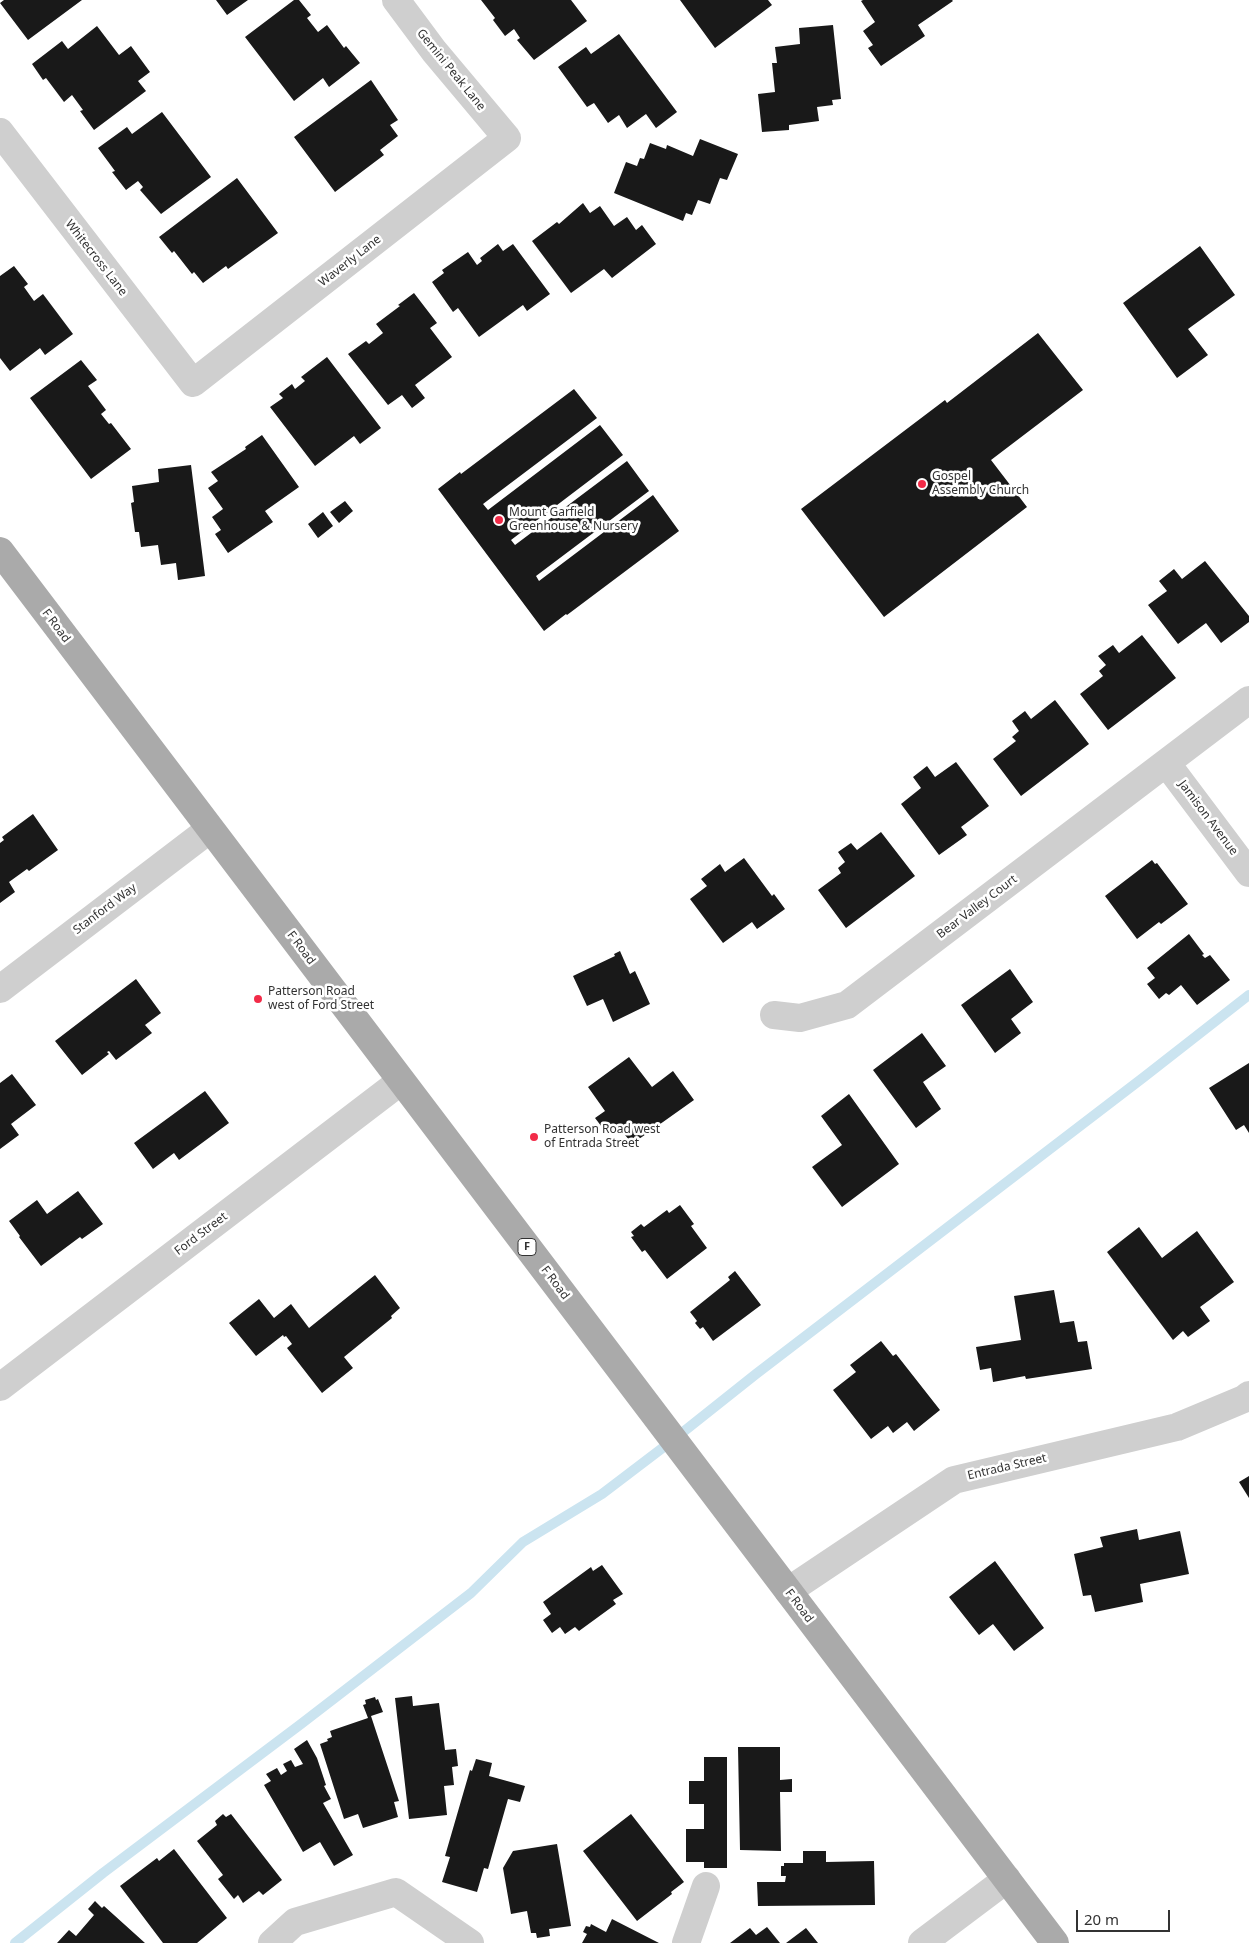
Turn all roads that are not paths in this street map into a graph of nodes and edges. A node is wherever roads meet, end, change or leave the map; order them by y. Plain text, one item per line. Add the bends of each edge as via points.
1 (396, 0) edge
2 (0, 132) edge
3 (507, 138) joint
4 (193, 383) joint
5 (0, 551) edge
6 (1249, 700) edge
7 (1167, 764) junction
8 (210, 829) junction
9 (1249, 873) edge
10 (0, 989) edge
11 (774, 1015) dead end
12 (401, 1081) junction
13 (0, 1387) edge
14 (1249, 1395) edge
15 (788, 1591) junction
16 (1007, 1879) junction
17 (706, 1886) dead end
18 (272, 1943) edge
19 (470, 1943) edge
20 (686, 1943) edge
21 (922, 1943) edge
22 (1055, 1943) edge

1 - 3 street, Gemini Peak Lane
2 - 4 street, Whitecross Lane
3 - 4 street, Waverly Lane
5 - 8 main road, F Road / F
6 - 7 street, Bear Valley Court
7 - 9 street, Jamison Avenue
7 - 11 street, Bear Valley Court via 847,1005 800,1018
8 - 10 street, Stanford Way
8 - 12 main road, F Road / F
12 - 13 street, Ford Street
12 - 15 main road, F Road / F
14 - 15 street, Entrada Street via 1177,1427 954,1480
15 - 16 main road, F Road / F
16 - 21 street
16 - 22 main road, F Road / F
17 - 20 street
18 - 19 street via 295,1922 396,1892

